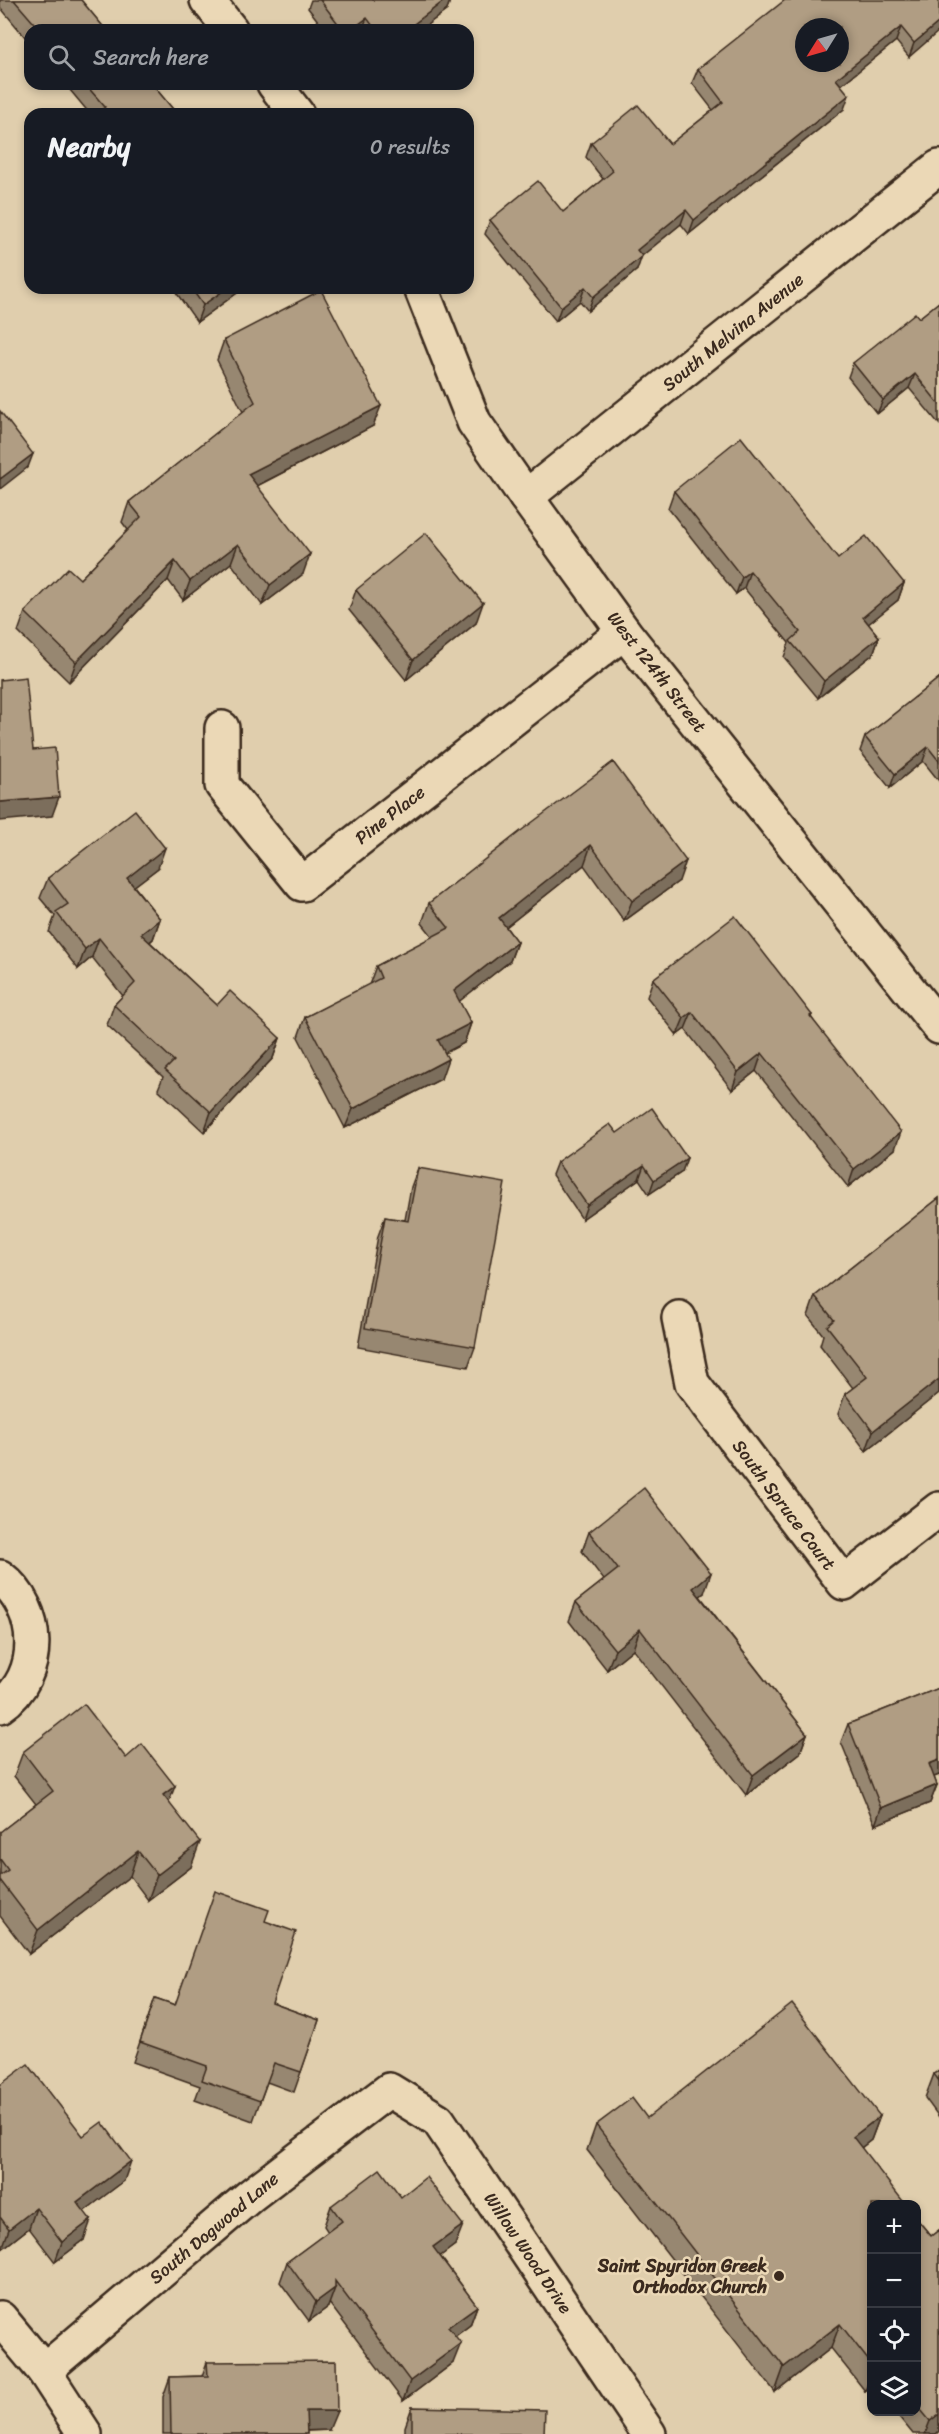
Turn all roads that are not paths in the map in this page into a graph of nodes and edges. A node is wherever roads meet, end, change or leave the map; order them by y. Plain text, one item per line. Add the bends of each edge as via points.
1 (207, 0) edge
2 (226, 24) edge
3 (279, 90) edge
4 (292, 108) edge
5 (939, 167) edge
6 (423, 294) edge
7 (526, 498) junction
8 (624, 632) junction
9 (222, 728) dead end
10 (939, 1027) edge
11 (679, 1318) dead end
12 (939, 1509) edge
13 (0, 1577) edge
14 (0, 1706) edge
15 (389, 2090) joint
16 (0, 2318) edge
17 (44, 2371) junction
18 (85, 2434) edge
19 (649, 2434) edge

1 - 2 street
3 - 4 street
5 - 7 street, South Melvina Avenue
6 - 7 street, West 124th Street via 474,422
7 - 8 street, West 124th Street
8 - 9 street, Pine Place via 302,884 222,784
8 - 10 street, West 124th Street
11 - 12 street, South Spruce Court via 692,1383 844,1583
13 - 14 street via 25,1606 32,1631 31,1659 21,1684
15 - 17 street, South Dogwood Lane via 250,2196
15 - 19 street, Willow Wood Drive via 438,2120
16 - 17 street
17 - 18 street

